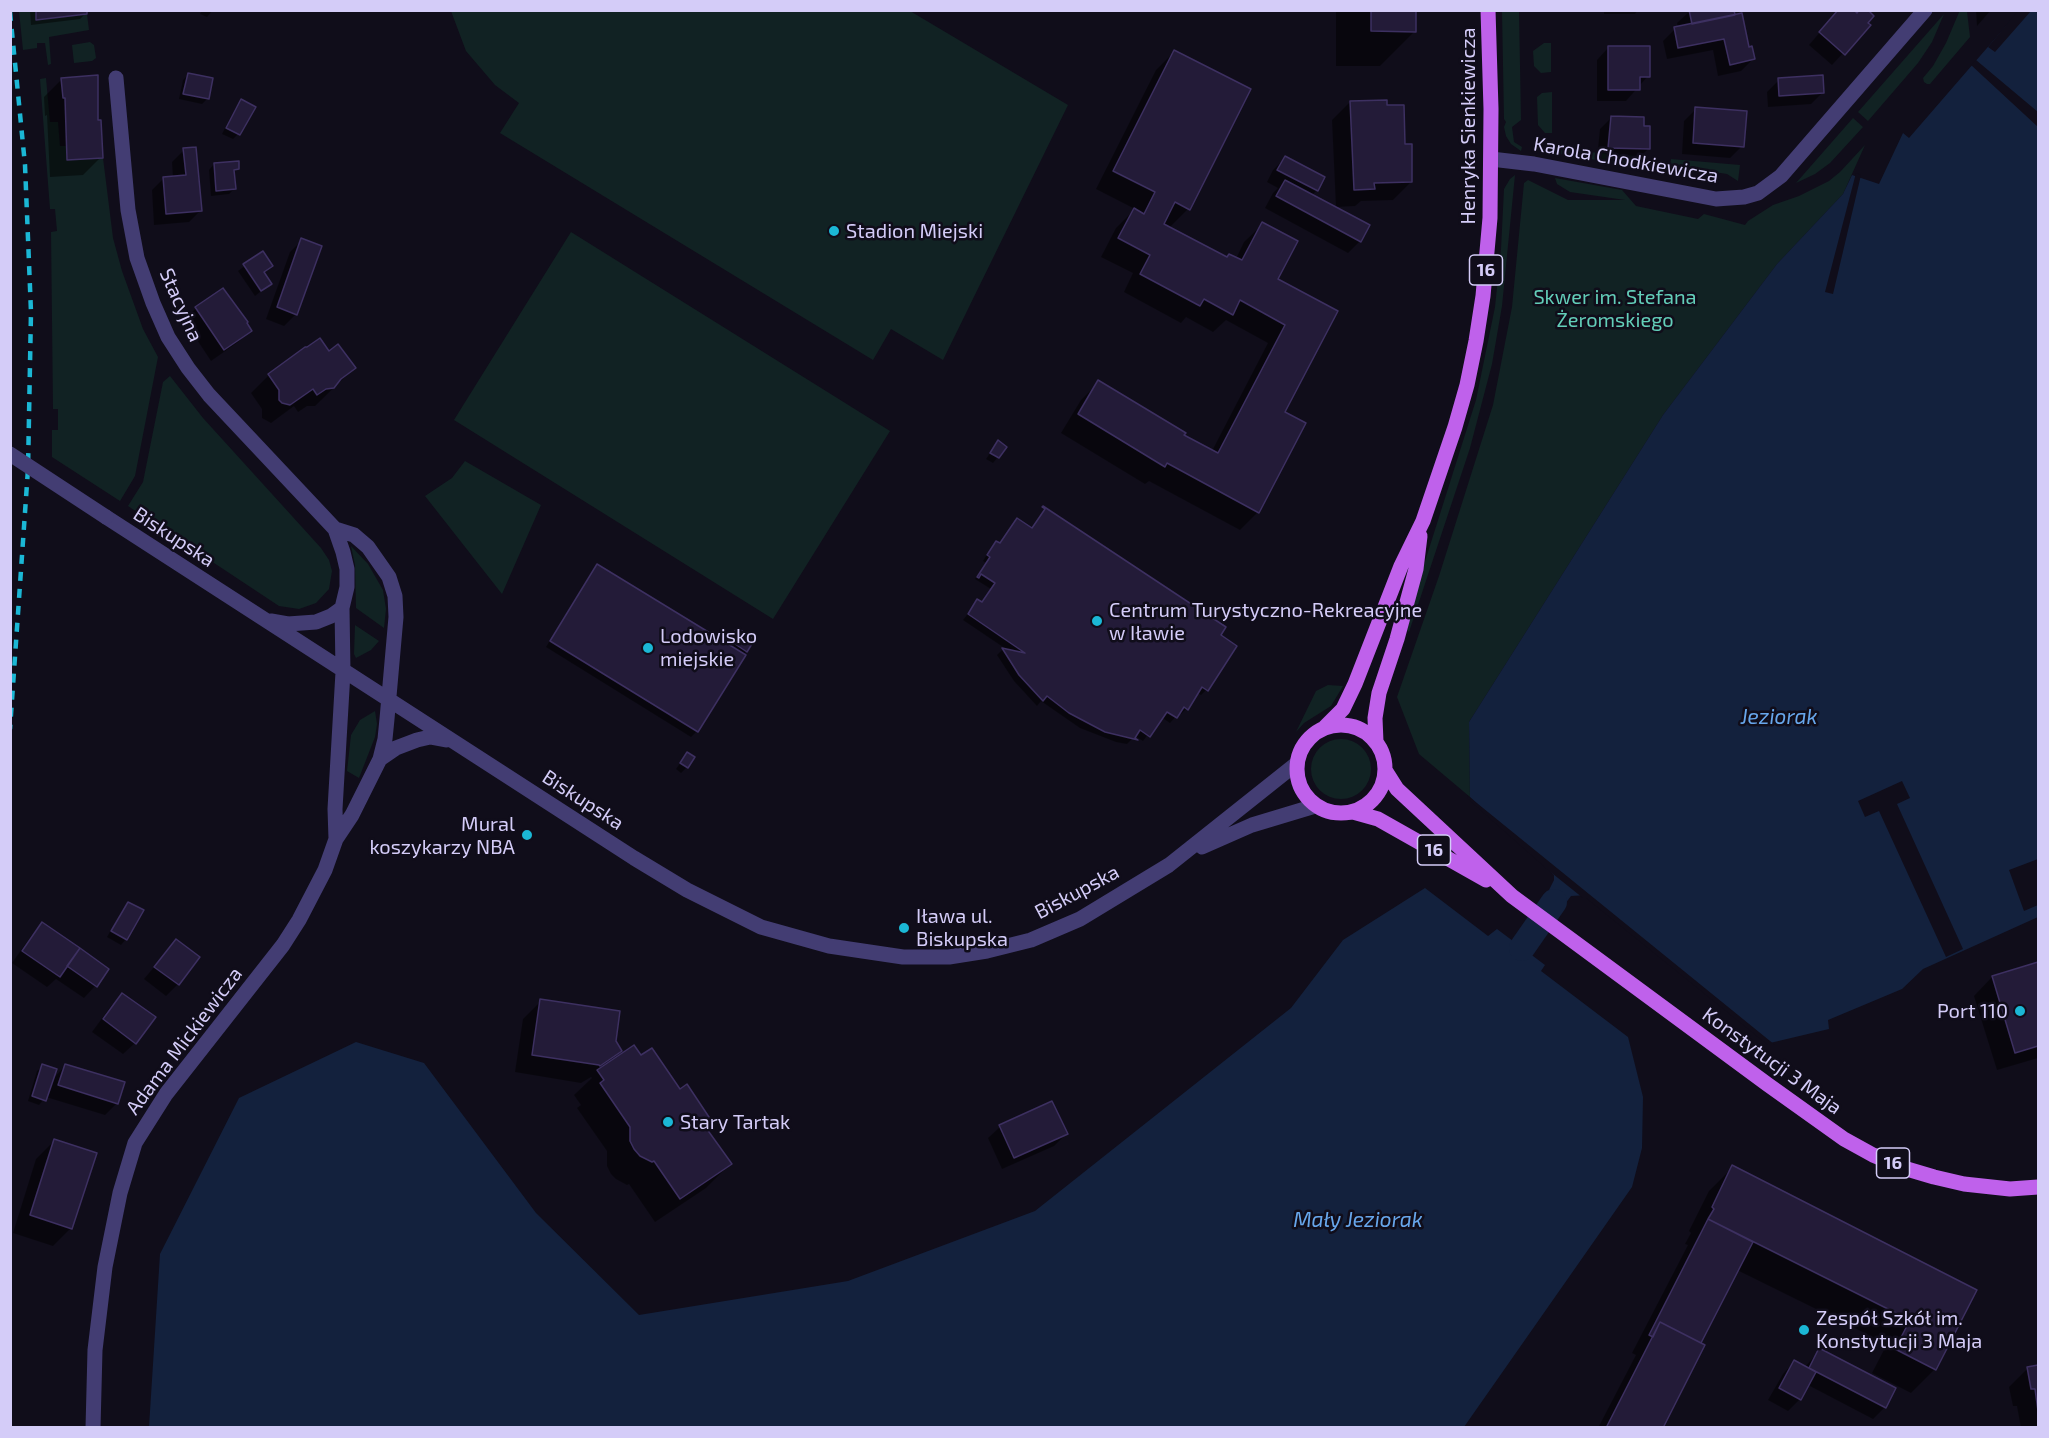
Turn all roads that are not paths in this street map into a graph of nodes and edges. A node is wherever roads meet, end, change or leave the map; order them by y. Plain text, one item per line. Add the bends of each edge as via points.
1 (1488, 10) edge
2 (1925, 10) edge
3 (116, 78) dead end
4 (1491, 159) junction
5 (10, 454) edge
6 (1423, 521) junction
7 (335, 529) junction
8 (342, 608) junction
9 (262, 619) junction
10 (343, 672) junction
11 (388, 700) junction
12 (1325, 727) junction
13 (453, 742) junction
14 (1376, 742) junction
15 (380, 759) junction
16 (1296, 764) junction
17 (1385, 770) junction
18 (1316, 806) junction
19 (1353, 812) junction
20 (336, 839) junction
21 (1182, 856) junction
22 (1512, 896) junction
23 (2038, 1187) edge
24 (93, 1428) edge

1 - 4 main road, Henryka Sienkiewicza / 16
2 - 4 street, Karola Chodkiewicza via 1780,176 1758,193 1716,199
3 - 7 street, Stacyjna via 128,210 137,258 168,337 209,395
4 - 6 main road, Henryka Sienkiewicza / 16 via 1488,249 1476,341 1455,427
5 - 9 street, Biskupska, bridge
6 - 12 main road, Henryka Sienkiewicza / 16 via 1355,684 1343,709
6 - 14 main road, Henryka Sienkiewicza / 16 via 1416,569 1379,693
7 - 8 street, Stacyjna via 346,568
7 - 11 street, Stacyjna via 354,535 368,547 389,577 395,596
8 - 9 street via 331,616 302,624
8 - 10 street, Stacyjna
9 - 10 street, Biskupska
10 - 11 street, Biskupska
10 - 20 street, Adama Mickiewicza
11 - 13 street, Biskupska
11 - 15 street, Adama Mickiewicza
12 - 14 main road via 1353,726
12 - 16 main road, 16 via 1309,738
13 - 15 street via 430,737 417,740
13 - 21 street, Biskupska via 687,890 761,927 829,946 903,957 949,957 1020,943 1080,919
14 - 17 main road, 16
15 - 20 street, Adama Mickiewicza
16 - 18 main road via 1303,792
16 - 21 street, Biskupska
17 - 19 main road via 1376,797
17 - 22 main road, Konstytucji 3 Maja / 16 via 1397,789
18 - 19 main road, 16 via 1333,813
18 - 21 street, Biskupska via 1252,825
19 - 22 main road, Konstytucji 3 Maja / 16 via 1378,819
20 - 24 street, Adama Mickiewicza via 312,897 283,945 166,1094 135,1143 105,1266 95,1350
22 - 23 main road, Konstytucji 3 Maja / 16 via 1844,1139 1907,1169 1964,1184 2010,1189

